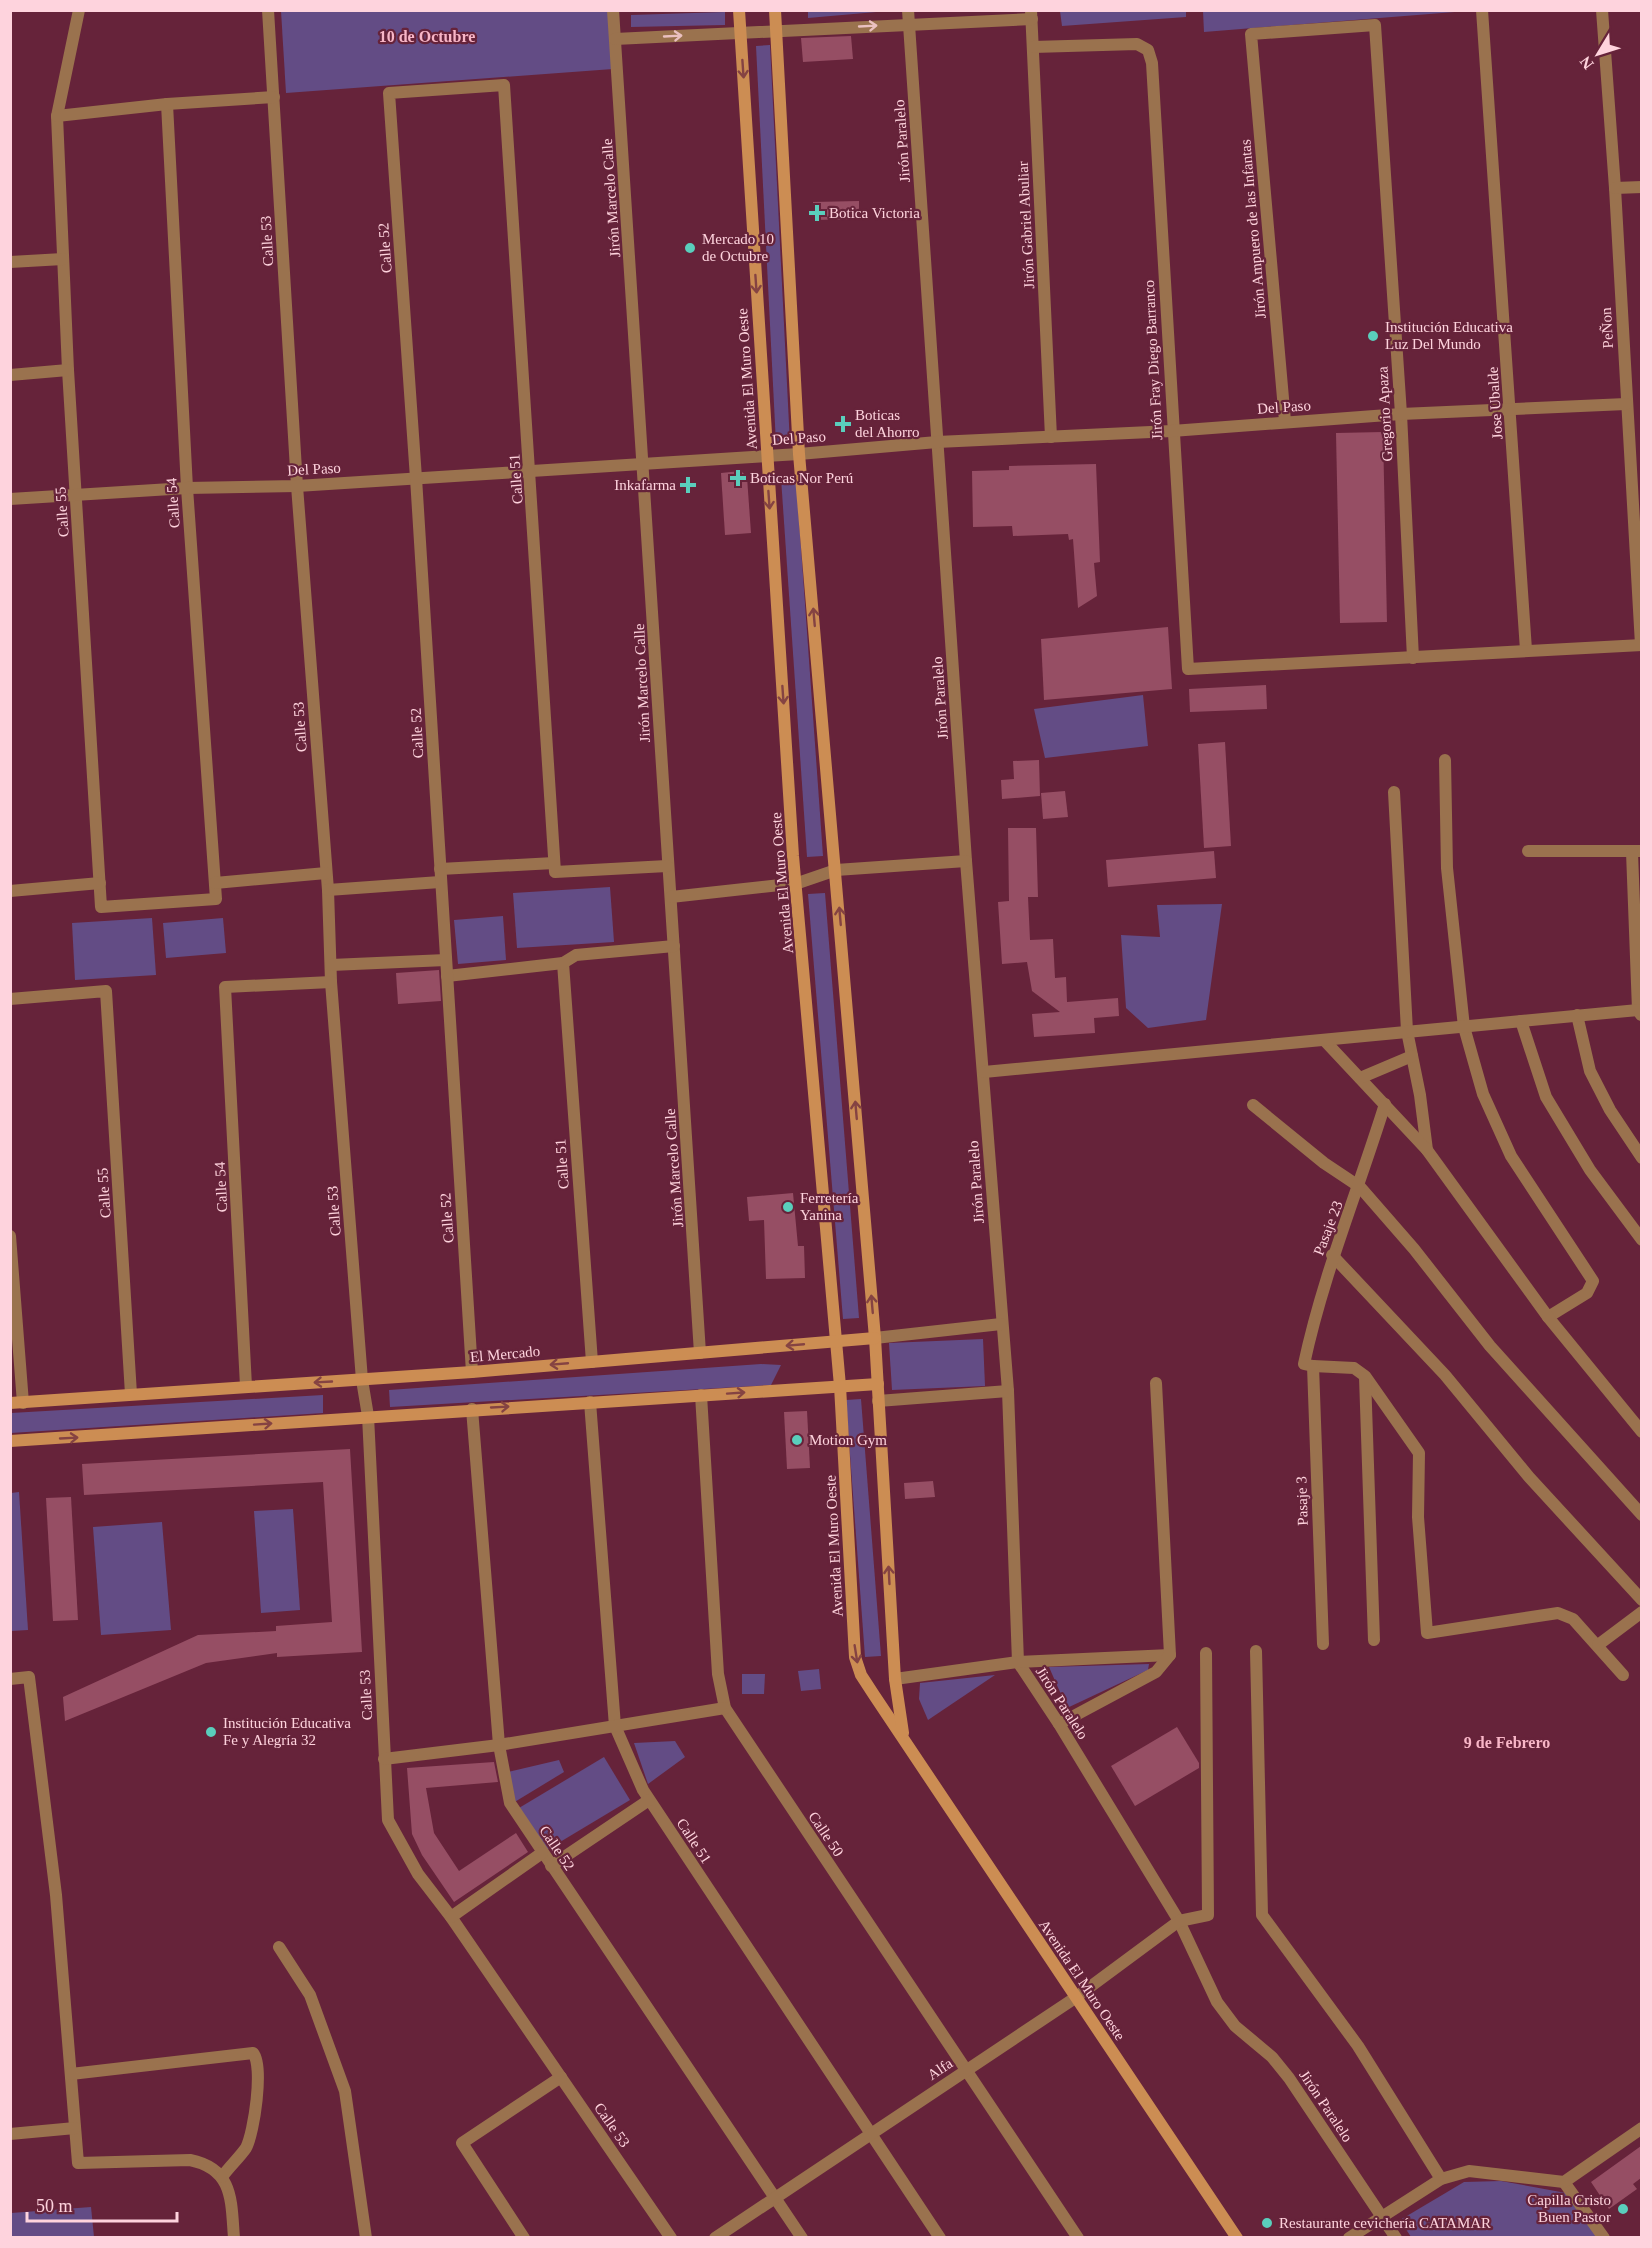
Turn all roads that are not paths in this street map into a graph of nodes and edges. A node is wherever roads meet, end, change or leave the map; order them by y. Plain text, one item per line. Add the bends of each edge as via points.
1 (79, 10) edge
2 (268, 10) edge
3 (613, 10) edge
4 (739, 10) edge
5 (775, 10) edge
6 (908, 10) edge
7 (1482, 10) edge
8 (1602, 10) edge
9 (1032, 14) edge
10 (909, 24) junction
11 (776, 31) junction
12 (741, 32) junction
13 (1251, 34) joint
14 (615, 39) junction
15 (1033, 47) junction
16 (504, 85) joint
17 (274, 97) junction
18 (167, 104) junction
19 (57, 116) junction
20 (1641, 187) edge
21 (1616, 188) junction
22 (63, 259) junction
23 (10, 262) edge
24 (68, 370) junction
25 (10, 375) edge
26 (1626, 404) junction
27 (1510, 409) junction
28 (1401, 414) junction
29 (1285, 421) junction
30 (1172, 431) junction
31 (1051, 437) junction
32 (937, 442) junction
33 (799, 454) junction
34 (766, 456) junction
35 (644, 463) junction
36 (531, 469) junction
37 (416, 478) junction
38 (297, 486) junction
39 (187, 488) junction
40 (75, 495) junction
41 (10, 499) edge
42 (1641, 645) edge
43 (1526, 650) junction
44 (1413, 658) junction
45 (1446, 760) dead end
46 (1394, 792) dead end
47 (1527, 851) dead end
48 (1636, 851) edge
49 (966, 861) junction
50 (667, 866) junction
51 (555, 867) junction
52 (440, 869) junction
53 (836, 870) junction
54 (327, 873) junction
55 (440, 882) junction
56 (100, 883) junction
57 (215, 883) junction
58 (798, 883) junction
59 (328, 890) junction
60 (10, 891) edge
61 (671, 897) junction
62 (216, 899) joint
63 (674, 946) junction
64 (446, 960) junction
65 (563, 963) junction
66 (331, 965) junction
67 (447, 976) junction
68 (331, 982) junction
69 (10, 999) edge
70 (1640, 1013) edge
71 (1577, 1016) junction
72 (1521, 1021) junction
73 (1464, 1027) junction
74 (1407, 1030) junction
75 (1324, 1040) junction
76 (1412, 1056) junction
77 (984, 1072) junction
78 (1360, 1078) junction
79 (1385, 1104) junction
80 (1253, 1105) dead end
81 (1427, 1150) junction
82 (1641, 1158) edge
83 (1360, 1187) junction
84 (10, 1236) edge
85 (1641, 1240) edge
86 (1332, 1255) junction
87 (1548, 1317) junction
88 (1001, 1324) junction
89 (875, 1338) junction
90 (836, 1341) junction
91 (700, 1353) junction
92 (592, 1362) junction
93 (1309, 1365) junction
94 (472, 1371) junction
95 (1365, 1376) junction
96 (362, 1380) junction
97 (1156, 1383) dead end
98 (878, 1384) junction
99 (246, 1386) junction
100 (840, 1386) junction
101 (1008, 1391) junction
102 (131, 1394) junction
103 (701, 1395) junction
104 (878, 1401) junction
105 (590, 1402) junction
106 (17, 1403) edge
107 (472, 1409) junction
108 (368, 1416) junction
109 (1641, 1432) edge
110 (10, 1440) edge
111 (1641, 1515) edge
112 (1641, 1600) edge
113 (1641, 1612) edge
114 (1374, 1640) dead end
115 (1323, 1644) dead end
116 (1599, 1645) junction
117 (1256, 1650) dead end
118 (1206, 1653) dead end
119 (1170, 1655) junction
120 (1018, 1662) junction
121 (1623, 1674) dead end
122 (10, 1679) edge
123 (895, 1679) junction
124 (725, 1708) junction
125 (1059, 1724) junction
126 (615, 1726) junction
127 (903, 1738) junction
128 (499, 1745) junction
129 (384, 1759) junction
130 (649, 1800) junction
131 (542, 1853) junction
132 (551, 1866) junction
133 (451, 1917) junction
134 (1179, 1922) junction
135 (279, 1947) dead end
136 (1075, 1998) junction
137 (965, 2069) junction
138 (70, 2074) junction
139 (561, 2077) junction
140 (75, 2128) junction
141 (1641, 2128) edge
142 (10, 2134) edge
143 (870, 2135) junction
144 (222, 2176) junction
145 (1441, 2180) junction
146 (1564, 2181) junction
147 (775, 2197) junction
148 (1382, 2217) junction
149 (234, 2238) edge
150 (366, 2238) edge
151 (524, 2238) edge
152 (671, 2238) edge
153 (715, 2238) edge
154 (802, 2238) edge
155 (940, 2238) edge
156 (1078, 2238) edge
157 (1237, 2238) edge
158 (1349, 2238) edge
159 (1396, 2238) edge
160 (1604, 2238) edge

1 - 19 street, Calle 55
2 - 17 street, Calle 53
3 - 14 street, Jirón Marcelo Calle
4 - 12 main road, Avenida El Muro Oeste
5 - 11 main road, Avenida El Muro Oeste
6 - 10 street, Jirón Paralelo
7 - 27 street, Jose Ubalde
8 - 21 street, PeÑon
9 - 10 street
9 - 15 street, Jirón Gabriel Abuliar
11 -> 10 street
10 - 32 street, Jirón Paralelo
11 - 12 street
11 - 33 main road, Avenida El Muro Oeste
14 -> 12 street
12 -> 34 main road, Avenida El Muro Oeste
13 - 28 street, Gregorio Apaza via 1376,25
13 - 29 street, Jirón Ampuero de las Infantas
14 - 35 street, Jirón Marcelo Calle
15 - 30 street, Jirón Fray Diego Barranco via 1137,44 1148,50 1152,63
15 - 31 street, Jirón Gabriel Abuliar
16 - 36 street, Calle 51
16 - 37 street, Calle 52 via 389,93
17 - 18 street
17 - 38 street, Calle 53
18 - 19 street
18 - 39 street, Calle 54
19 - 22 street, Calle 55
20 - 21 street
21 - 26 street, PeÑon
22 - 23 street
22 - 24 street, Calle 55
24 - 25 street
24 - 40 street, Calle 55
26 - 27 street, Del Paso
26 - 42 street, PeÑon
27 - 28 street, Del Paso
27 - 43 street, Jose Ubalde
28 - 29 street, Del Paso
28 - 44 street, Gregorio Apaza
29 - 30 street, Del Paso
30 - 31 street, Del Paso
30 - 44 street, Jirón Fray Diego Barranco via 1188,669
31 - 32 street, Del Paso
32 - 33 street, Del Paso
32 - 49 street, Jirón Paralelo
33 - 34 street, Del Paso
53 -> 33 main road, Avenida El Muro Oeste
34 - 35 street, Del Paso
34 -> 58 main road, Avenida El Muro Oeste
35 - 36 street, Del Paso
35 - 50 street, Jirón Marcelo Calle
36 - 37 street, Del Paso
36 - 51 street, Calle 51
37 - 38 street, Del Paso
37 - 52 street, Calle 52
38 - 39 street, Del Paso
38 - 54 street, Calle 53
39 - 40 street, Del Paso
39 - 57 street, Calle 54
40 - 41 street, Del Paso
40 - 56 street, Calle 55
42 - 43 street
43 - 44 street
45 - 73 street via 1447,868
46 - 74 street
47 - 48 street
48 - 70 street
49 - 53 street
49 - 77 street, Jirón Paralelo
50 - 51 street
50 - 61 street, Jirón Marcelo Calle
51 - 52 street
52 - 55 street, Calle 52
53 - 58 street
89 -> 53 main road, Avenida El Muro Oeste
54 - 57 street
54 - 59 street, Calle 53
55 - 59 street
55 - 64 street, Calle 52
56 - 60 street
56 - 62 street, Calle 55 via 101,906
57 - 62 street, Calle 54
58 - 61 street
58 - 90 main road, Avenida El Muro Oeste
59 - 66 street, Calle 53
61 - 63 street, Jirón Marcelo Calle
63 - 65 street via 576,955
63 - 91 street, Jirón Marcelo Calle
64 - 66 street
64 - 67 street, Calle 52
65 - 67 street
65 - 92 street, Calle 51
66 - 68 street, Calle 53
67 - 94 street, Calle 52
68 - 96 street, Calle 53
68 - 99 street, Calle 54 via 225,987
69 - 102 street, Calle 55 via 106,991
70 - 71 street
71 - 72 street
71 - 82 street via 1590,1071
72 - 73 street
72 - 85 street via 1546,1097 1590,1170
73 - 74 street
73 - 87 street via 1483,1094 1511,1156 1593,1281 1587,1293
74 - 75 street
74 - 76 street
75 - 77 street
75 - 78 street
76 - 78 street
76 - 81 street
77 - 88 street, Jirón Paralelo
78 - 79 street
79 - 81 street
79 - 83 street, Pasaje 23
80 - 83 street
81 - 87 street
83 - 86 street, Pasaje 23
83 - 111 street via 1490,1346
84 - 106 street
86 - 93 street, Pasaje 23
86 - 112 street via 1444,1375 1529,1477
87 - 109 street
88 - 89 street, El Mercado
88 - 101 street, Jirón Paralelo
89 - 90 main road, El Mercado
89 - 98 main road, Avenida El Muro Oeste
90 -> 91 main road, El Mercado
90 - 100 main road, Avenida El Muro Oeste
91 - 92 main road, El Mercado
92 -> 94 main road, El Mercado
93 - 95 street via 1354,1368
93 - 115 street, Pasaje 3
94 - 96 main road, El Mercado
95 - 114 street
95 - 116 street via 1419,1453 1418,1517 1427,1633 1558,1613 1573,1618
96 -> 99 main road, El Mercado
96 - 108 street, Calle 53
97 - 119 street
98 - 100 main road
98 - 104 main road, Avenida El Muro Oeste
99 - 102 main road, El Mercado
103 -> 100 main road
100 -> 127 main road, Avenida El Muro Oeste via 855,1657 861,1675
101 - 104 street
101 - 120 street, Jirón Paralelo
102 - 106 main road, El Mercado
103 - 105 main road
103 - 124 street, Calle 50 via 718,1674
123 -> 104 main road, Avenida El Muro Oeste
107 -> 105 main road
105 - 126 street, Calle 51
107 - 108 main road
107 - 128 street, Calle 52
110 -> 108 main road via 130,1435
108 - 129 street, Calle 53
113 - 116 street
116 - 121 street
117 - 145 street via 1262,1915 1358,2046
118 - 134 street via 1208,1915
119 - 120 street
119 - 125 street via 1156,1672
120 - 123 street
120 - 125 street, Jirón Paralelo
122 - 138 street via 28,1677 56,1895
123 - 127 main road, Avenida El Muro Oeste
124 - 126 street
124 - 137 street, Calle 50
125 - 134 street, Jirón Paralelo
126 - 128 street
126 - 130 street, Calle 51
127 - 136 main road, Avenida El Muro Oeste
128 - 129 street
128 - 131 street, Calle 52 via 510,1803
129 - 133 street, Calle 53 via 388,1820 418,1874
130 - 132 street
130 - 143 street, Calle 51
131 - 132 street, Calle 52
131 - 133 street
132 - 147 street, Calle 52
133 - 139 street, Calle 53
134 - 136 street, Alfa
134 - 148 street, Jirón Paralelo via 1217,2002 1235,2026 1290,2078
135 - 150 street via 310,1995 345,2091
136 - 137 street, Alfa
136 - 157 main road, Avenida El Muro Oeste
137 - 143 street, Alfa
137 - 156 street, Calle 50
138 - 140 street
138 - 144 street via 253,2053 259,2064 247,2147
139 - 151 street via 462,2143
139 - 152 street, Calle 53
140 - 142 street
140 - 144 street via 78,2163 190,2160 206,2163
141 - 146 street
143 - 147 street, Alfa
143 - 155 street, Calle 51
144 - 149 street via 230,2192
145 - 146 street via 1469,2170
145 - 148 street
146 - 160 street
147 - 153 street, Alfa
147 - 154 street, Calle 52
148 - 158 street
148 - 159 street, Jirón Paralelo

